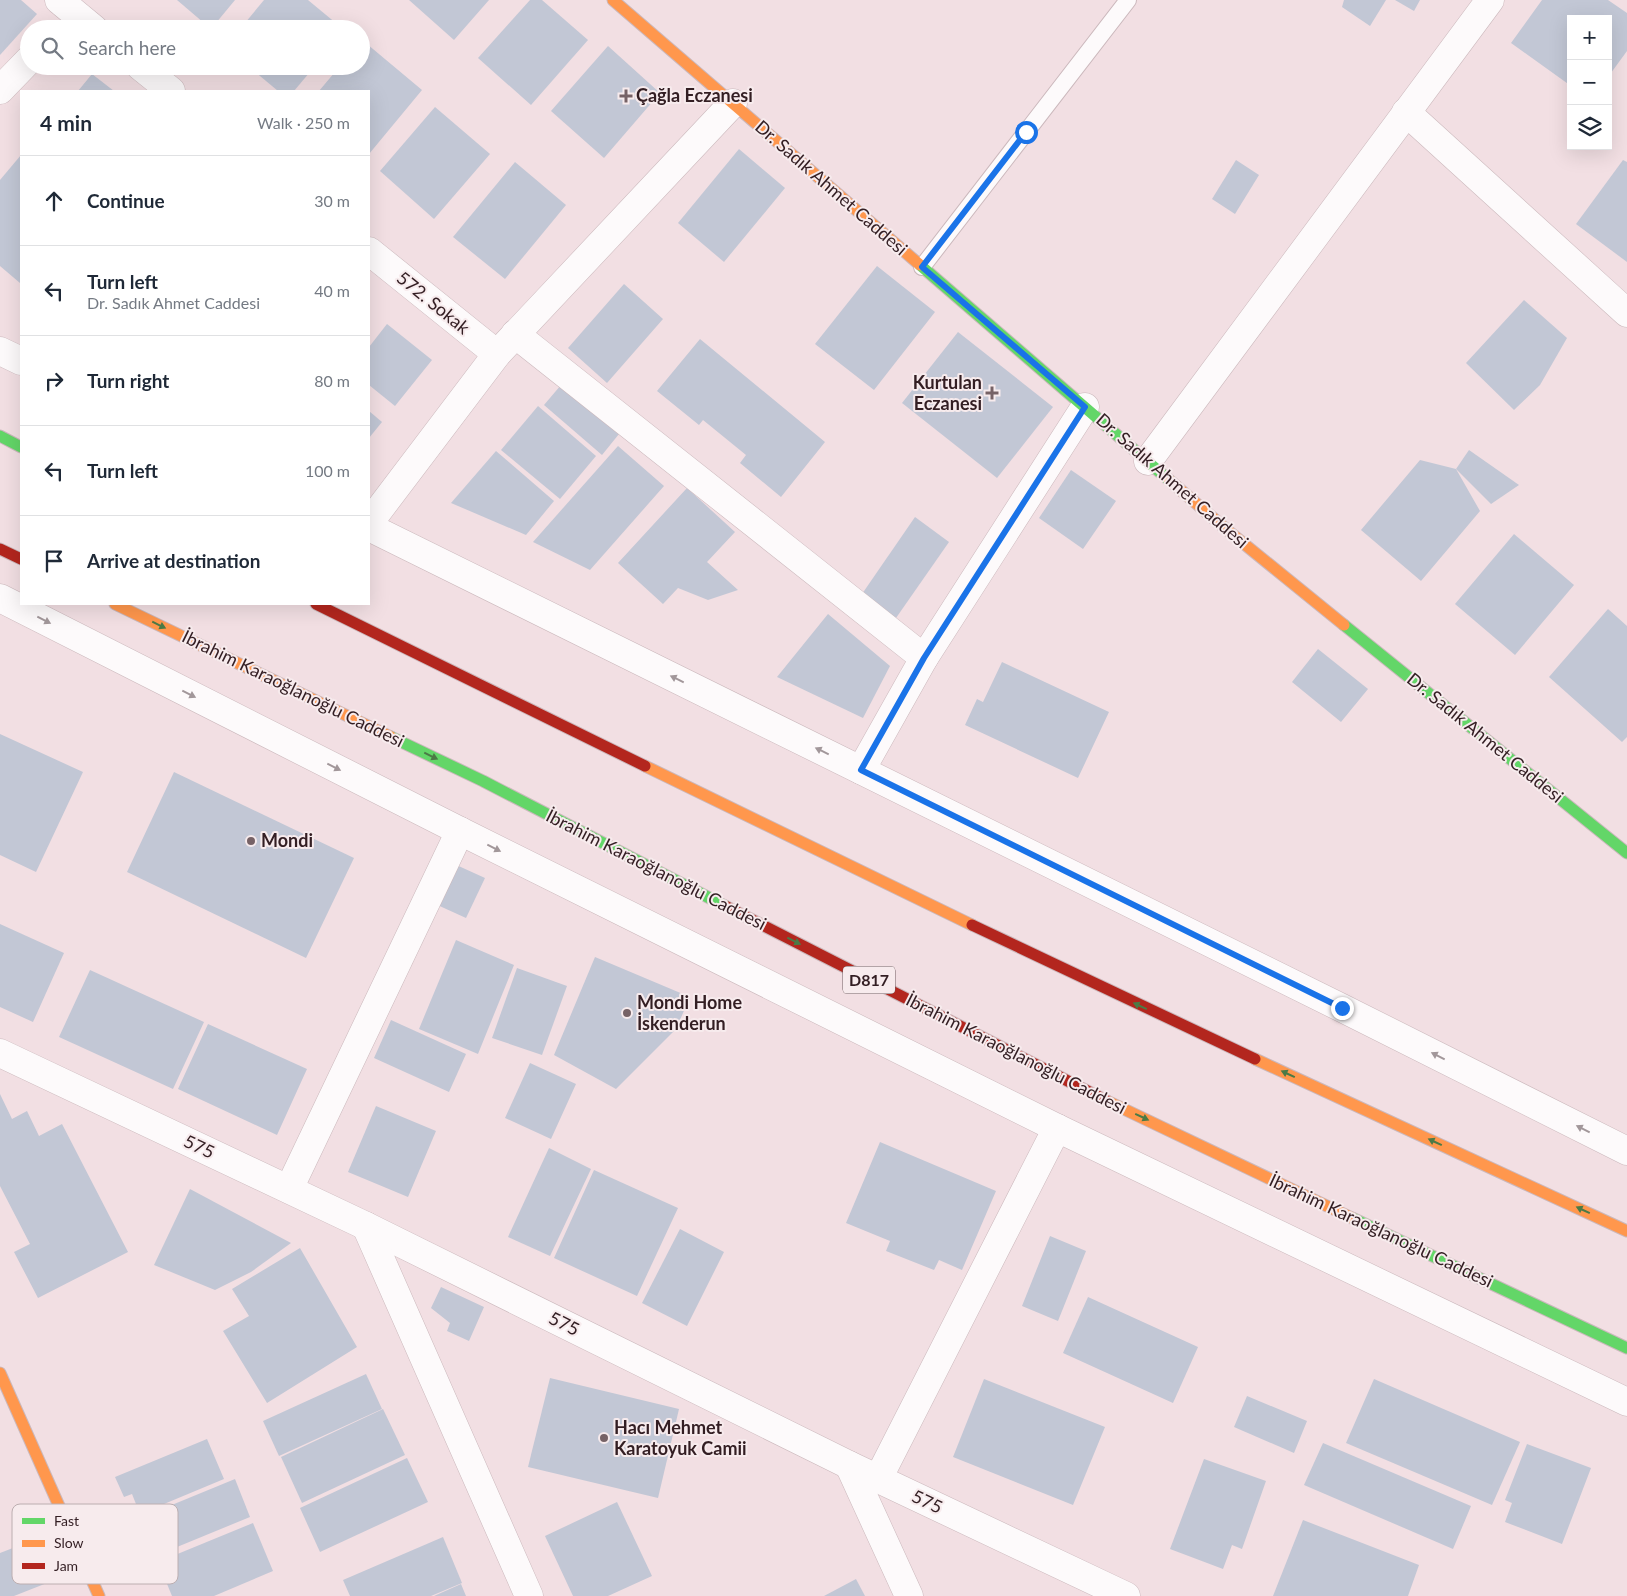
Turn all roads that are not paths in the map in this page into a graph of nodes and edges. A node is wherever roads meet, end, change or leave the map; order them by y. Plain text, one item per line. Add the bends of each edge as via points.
1 (613, 0) edge
2 (1128, 0) edge
3 (1490, 0) edge
4 (20, 69) edge
5 (151, 75) edge
6 (0, 90) edge
7 (170, 90) edge
8 (733, 103) junction
9 (1406, 112) junction
10 (370, 252) edge
11 (922, 267) junction
12 (1627, 313) edge
13 (515, 334) junction
14 (0, 351) edge
15 (497, 354) junction
16 (20, 361) edge
17 (1085, 407) junction
18 (0, 436) edge
19 (20, 446) edge
20 (1148, 462) junction
21 (370, 524) edge
22 (370, 525) edge
23 (0, 549) edge
24 (20, 559) edge
25 (0, 598) edge
26 (117, 605) edge
27 (318, 605) edge
28 (924, 658) junction
29 (861, 770) junction
30 (460, 831) junction
31 (1627, 853) edge
32 (0, 1053) edge
33 (1057, 1128) junction
34 (1627, 1151) edge
35 (289, 1190) junction
36 (366, 1226) junction
37 (1627, 1231) edge
38 (1627, 1348) edge
39 (0, 1373) edge
40 (1627, 1402) edge
41 (849, 1465) junction
42 (878, 1479) junction
43 (58, 1504) edge
44 (94, 1584) edge
45 (99, 1596) edge
46 (529, 1596) edge
47 (909, 1596) edge
48 (1126, 1596) edge

1 - 8 main road, Dr. Sadık Ahmet Caddesi
2 - 11 lane
3 - 9 street
4 - 6 street
5 - 7 street
8 - 11 main road, Dr. Sadık Ahmet Caddesi
8 - 13 street
9 - 12 street
9 - 20 street
10 - 15 street, 572. Sokak
11 - 17 main road, Dr. Sadık Ahmet Caddesi
13 - 15 street
13 - 28 street
14 - 16 street
15 - 21 street
17 - 20 main road, Dr. Sadık Ahmet Caddesi
17 - 28 street
18 - 19 main road
20 - 31 main road, Dr. Sadık Ahmet Caddesi
29 -> 22 street
23 - 24 main road
25 -> 30 street
26 -> 38 main road, İbrahim Karaoğlanoğlu Caddesi / D817 via 483,781 1073,1085
37 -> 27 main road via 1124,998 786,836
28 - 29 street
34 -> 29 street
30 -> 33 street
30 - 35 street
32 - 35 street, 575
33 - 40 street
33 - 42 street
35 - 36 street, 575
36 - 41 street, 575
36 - 46 street
39 - 43 main road
41 - 42 street, 575
41 - 47 street
42 - 48 street, 575
44 - 45 main road

